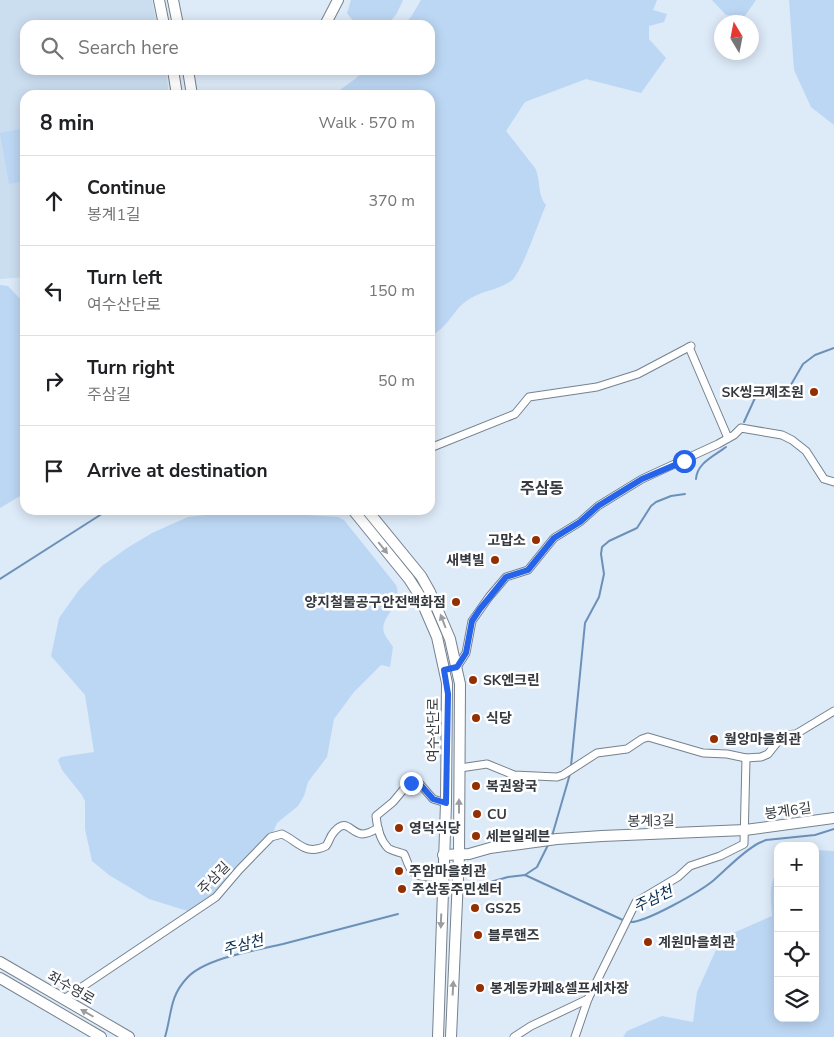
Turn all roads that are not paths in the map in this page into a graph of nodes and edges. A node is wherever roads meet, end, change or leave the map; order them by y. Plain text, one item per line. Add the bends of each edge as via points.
1 (159, 0) edge
2 (173, 0) edge
3 (338, 0) edge
4 (343, 0) edge
5 (163, 20) edge
6 (177, 20) edge
7 (328, 20) edge
8 (334, 20) edge
9 (174, 75) edge
10 (189, 75) edge
11 (176, 90) edge
12 (191, 90) edge
13 (728, 438) junction
14 (435, 446) edge
15 (834, 482) edge
16 (357, 515) edge
17 (371, 515) edge
18 (457, 667) junction
19 (444, 670) junction
20 (834, 711) edge
21 (746, 758) junction
22 (460, 768) junction
23 (446, 803) junction
24 (834, 818) edge
25 (378, 828) junction
26 (745, 830) junction
27 (443, 855) junction
28 (459, 855) junction
29 (443, 877) junction
30 (0, 962) edge
31 (0, 978) edge
32 (64, 999) junction
33 (588, 999) junction
34 (101, 1037) edge
35 (129, 1037) edge
36 (438, 1037) edge
37 (450, 1037) edge
38 (514, 1037) edge
39 (575, 1037) edge

1 - 5 street
2 - 6 street
3 - 7 street
4 - 8 street
9 - 11 street
10 - 12 street
13 - 14 street via 690,346 630,377 597,387 529,397 515,414
13 - 15 street via 743,428 782,435 802,447 824,479
13 - 18 street via 692,458 642,479 598,506 554,538 528,570 506,577 472,621 466,653
16 -> 19 street, 여수산단로 via 418,593 434,628
18 -> 17 street, 여수산단로 via 443,621 426,583
18 - 19 street
18 - 22 street, 여수산단로
19 - 23 street, 여수산단로 via 448,694
20 - 21 street via 796,734 785,735 766,756
21 - 22 street via 698,752 648,738 627,749 597,753 556,777 518,775 487,764
21 - 26 street
28 -> 22 street, 여수산단로
23 - 25 street via 433,799 419,783 409,784 393,802 377,813
23 - 27 street, 여수산단로
24 - 26 street, 봉계6길
25 - 29 street via 389,848 405,856 415,875
25 - 32 street, 주삼길 via 363,834 343,826 334,832 326,846 313,850 305,849 284,834 274,836 216,897
26 - 28 street, 봉계3길 via 557,839
26 - 33 street via 743,846 690,866 678,877 638,900
27 - 28 street
27 - 29 street, 여수산단로
37 -> 28 street, 여수산단로
29 -> 36 street, 여수산단로
30 - 32 street, 좌수영로
31 - 34 street, 좌수영로
35 -> 32 street, 좌수영로
33 - 38 street
33 - 39 street

